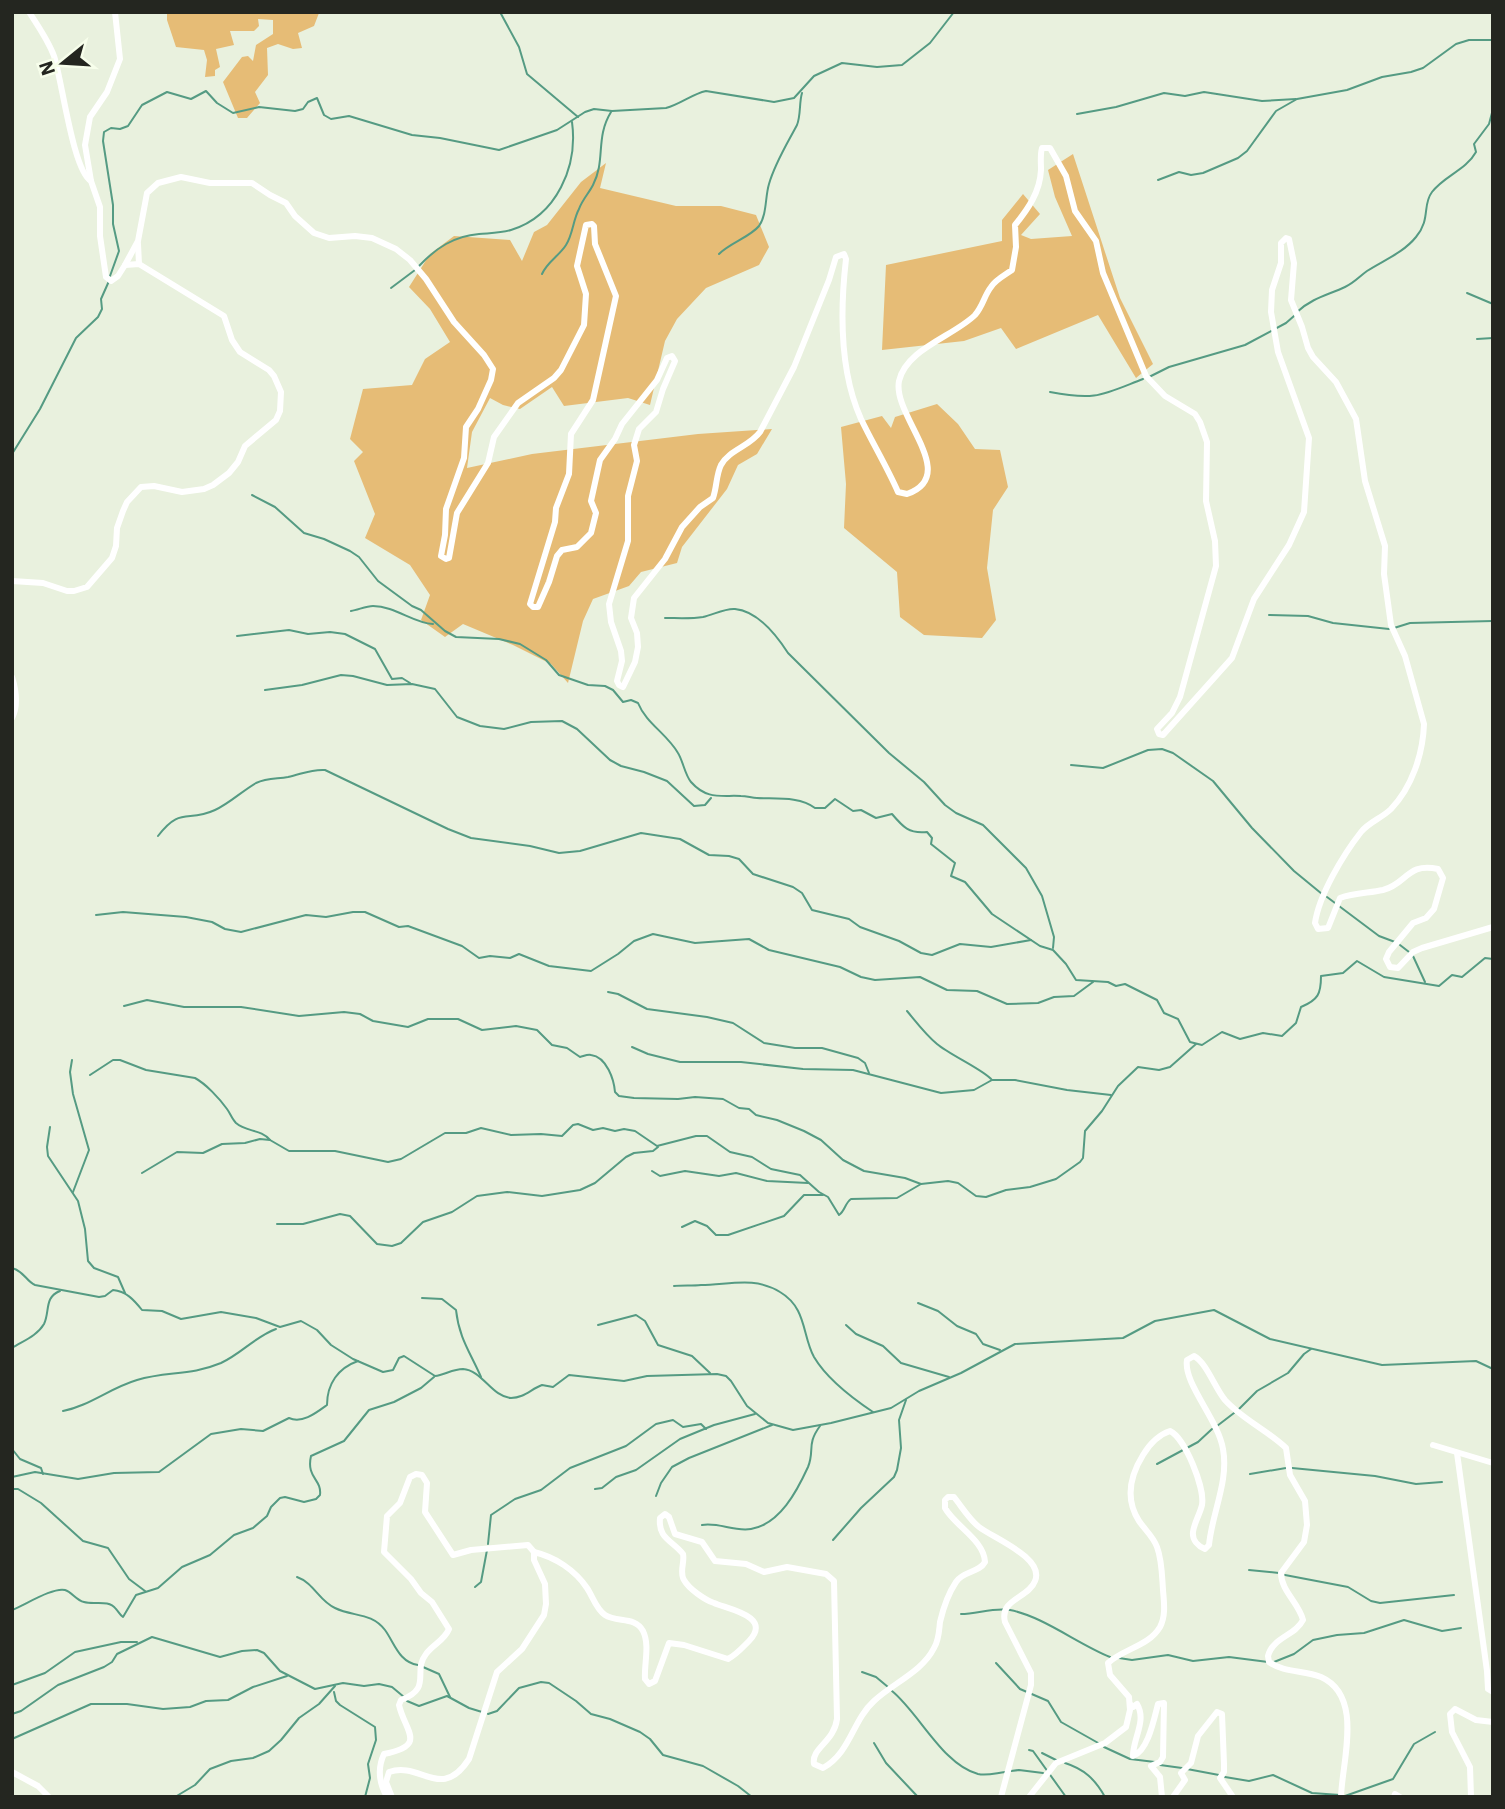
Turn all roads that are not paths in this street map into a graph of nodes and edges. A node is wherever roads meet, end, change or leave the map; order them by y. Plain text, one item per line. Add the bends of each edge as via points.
1 (29, 12) edge
2 (116, 12) edge
3 (91, 181) junction
4 (138, 244) junction
5 (139, 264) junction
6 (125, 265) junction
7 (12, 581) edge
8 (12, 677) edge
9 (12, 718) edge
10 (1493, 927) edge
11 (1433, 1445) dead end
12 (1457, 1453) junction
13 (1493, 1463) edge
14 (534, 1552) junction
15 (1493, 1692) edge
16 (1130, 1704) junction
17 (1493, 1721) edge
18 (12, 1772) edge
19 (49, 1797) edge
20 (389, 1797) edge
21 (1001, 1797) edge
22 (1029, 1797) edge
23 (1162, 1797) edge
24 (1173, 1797) edge
25 (1233, 1797) edge
26 (1340, 1797) edge
27 (1394, 1797) edge
28 (1400, 1797) edge
29 (1471, 1797) edge

1 - 3 street via 51,50 76,155
2 - 3 street via 120,59 107,92 90,117 86,135
3 - 6 street via 100,207 106,277 111,281
4 - 5 street
4 - 6 street
4 - 10 street via 147,193 158,183 181,177 210,183 252,183 286,203 314,233 329,238 372,238 410,260 493,369 466,427 464,458 446,509 441,556 446,559 457,513 488,463 494,437 518,403 561,370 584,326 586,294 577,266 583,229 592,224 599,257 616,296 598,385 572,434 569,474 530,604 538,607 562,550 578,547 591,533 596,513 591,501 600,460 672,356 675,361 656,411 636,434 628,541 609,604 621,651 617,681 623,687 639,647 631,618 635,598 682,527 713,498 724,461 760,432 794,367 839,254 846,259 842,334 855,402 898,492 920,489 929,467 899,391 903,370 969,320 991,286 1012,270 1015,225 1034,198 1042,148 1050,148 1066,176 1075,211 1093,235 1103,272 1146,376 1165,396 1195,414 1207,442 1206,501 1216,566 1180,697 1157,729 1163,735 1232,658 1254,599 1304,512 1308,438 1278,352 1270,312 1281,243 1289,239 1294,263 1291,300 1308,348 1336,382 1356,419 1365,481 1385,546 1391,625 1424,724 1412,780 1390,810 1367,827 1350,848 1324,889 1315,923 1318,929 1328,928 1340,898 1385,890 1412,870 1426,867 1438,869 1443,878 1434,909 1413,923 1389,952 1390,967 1398,968 1422,948
5 - 6 street
5 - 7 street via 224,316 240,352 274,376 281,392 281,411 245,446 229,473 213,485 182,492 141,487 123,511 112,558 88,586 74,592
8 - 9 street via 16,691
11 - 12 street
12 - 13 street
12 - 15 street via 1487,1684
14 - 20 street via 545,1584 544,1615 522,1649 497,1672 469,1759 462,1770 443,1780 405,1770 389,1772
14 - 20 street via 528,1545 453,1555 425,1512 427,1483 422,1475 410,1477 400,1503 387,1516 384,1552 432,1602 449,1629 425,1654 418,1689 399,1705 410,1734 405,1748 384,1754 381,1762 380,1782
14 - 21 street via 572,1571 606,1617 641,1627 649,1684 655,1681 669,1643 728,1659 753,1637 755,1629 747,1615 713,1603 684,1580 684,1557 661,1534 662,1515 668,1514 675,1534 702,1542 715,1561 746,1564 764,1572 782,1567 832,1577 837,1719 834,1734 813,1758 814,1764 823,1768 852,1739 873,1701 918,1668 934,1650 956,1582 984,1566 979,1546 945,1508 945,1500 954,1497 976,1525 1031,1562 1037,1575 1035,1583 1004,1613 1031,1673 1031,1685
16 - 22 street via 1129,1719 1120,1734 1056,1763
16 - 23 street via 1140,1710 1133,1755 1140,1754 1146,1744 1158,1704 1164,1703 1163,1757 1151,1766 1160,1777
16 - 26 street via 1126,1692 1110,1675 1108,1663 1153,1635 1164,1612 1158,1550 1131,1501 1137,1465 1161,1435 1170,1430 1178,1436 1202,1495 1193,1532 1198,1546 1205,1549 1221,1492 1223,1447 1209,1411 1188,1377 1186,1360 1194,1356 1226,1401 1286,1448 1290,1475 1305,1501 1304,1542 1281,1573 1303,1620 1274,1644 1268,1656 1277,1668 1323,1678 1338,1692 1349,1728
17 - 29 street via 1476,1720 1455,1709 1450,1714 1452,1732 1470,1767
18 - 19 street
24 - 25 street via 1185,1780 1181,1773 1191,1763 1198,1736 1217,1712 1222,1714 1224,1772 1220,1778
27 - 28 street

